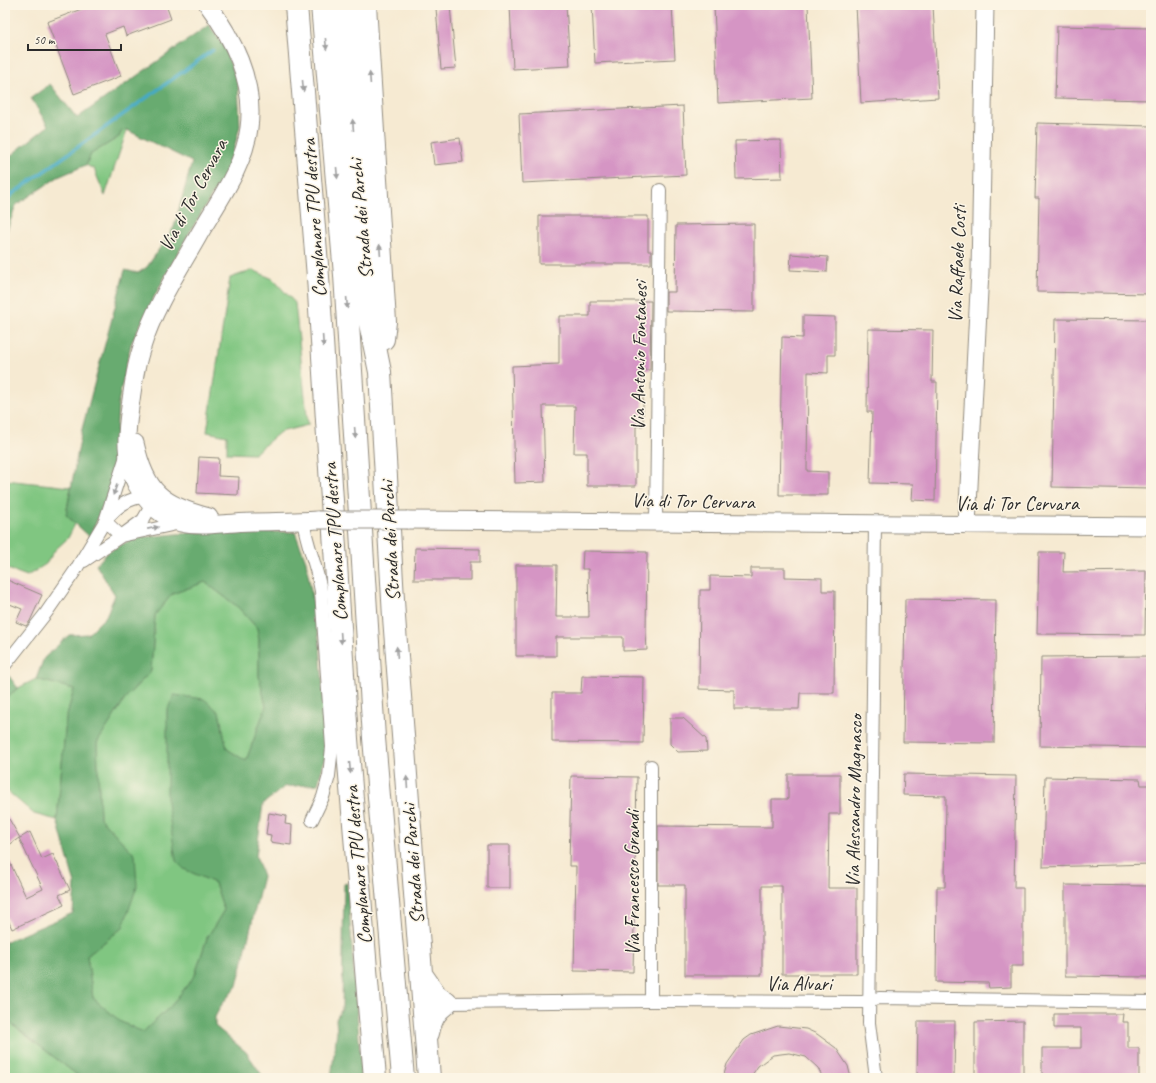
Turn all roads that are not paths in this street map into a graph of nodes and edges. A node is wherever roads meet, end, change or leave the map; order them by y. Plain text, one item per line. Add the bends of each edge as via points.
1 (208, 5) edge
2 (296, 5) edge
3 (322, 5) edge
4 (343, 5) edge
5 (365, 5) edge
6 (985, 5) edge
7 (660, 190) dead end
8 (380, 372) junction
9 (130, 406) junction
10 (127, 453) junction
11 (151, 499) junction
12 (105, 521) junction
13 (310, 521) junction
14 (656, 522) junction
15 (181, 523) junction
16 (234, 523) junction
17 (875, 524) junction
18 (966, 525) junction
19 (1151, 526) edge
20 (121, 536) junction
21 (81, 563) junction
22 (5, 665) edge
23 (651, 766) dead end
24 (312, 820) dead end
25 (422, 974) junction
26 (870, 1000) junction
27 (651, 1001) junction
28 (1151, 1002) edge
29 (446, 1003) junction
30 (426, 1040) junction
31 (376, 1078) edge
32 (403, 1078) edge
33 (429, 1078) edge
34 (876, 1078) edge

1 - 9 street, Via di Tor Cervara via 224,28 240,59 248,90 249,128 236,169 153,319 138,358
2 -> 31 highway, Complanare TPU destra via 318,270 347,739
3 -> 32 highway, Strada dei Parchi via 345,275 374,738
8 -> 4 highway, Strada dei Parchi via 370,323
8 -> 5 highway via 385,322
6 - 18 street, Via Raffaele Costi via 980,271
7 - 14 street, Via Antonio Fontanesi
25 -> 8 highway, Strada dei Parchi via 394,617
9 - 10 street, Via di Tor Cervara via 126,428
9 - 11 street, Via di Tor Cervara via 137,454 149,481
10 - 11 street, Via di Tor Cervara via 132,476
10 -> 12 street
11 - 12 street via 129,500 116,507
11 - 15 street, Via di Tor Cervara
11 - 16 street, Via di Tor Cervara
11 - 20 street via 142,520
12 - 20 street
12 - 21 street
13 - 14 street, Via di Tor Cervara, bridge
13 - 16 street, Via di Tor Cervara
13 - 24 street via 306,540 321,591 332,734 328,776 323,797
14 - 17 street, Via di Tor Cervara
15 - 16 street, Via di Tor Cervara
20 -> 15 street
17 - 18 street, Via di Tor Cervara
17 - 26 street, Via Alessandro Magnasco
18 - 19 street, Via di Tor Cervara
20 - 21 street
21 - 22 street
23 - 27 street, Via Francesco Grandi
25 - 29 highway via 437,997
25 - 30 highway, Strada dei Parchi
26 - 27 street, Via Alvari
26 - 28 street, Via Alvari via 879,998
26 - 34 street, Via Alessandro Magnasco via 869,1023
27 - 29 street, Via Alvari
29 - 30 highway via 436,1010
30 - 33 highway, Strada dei Parchi

